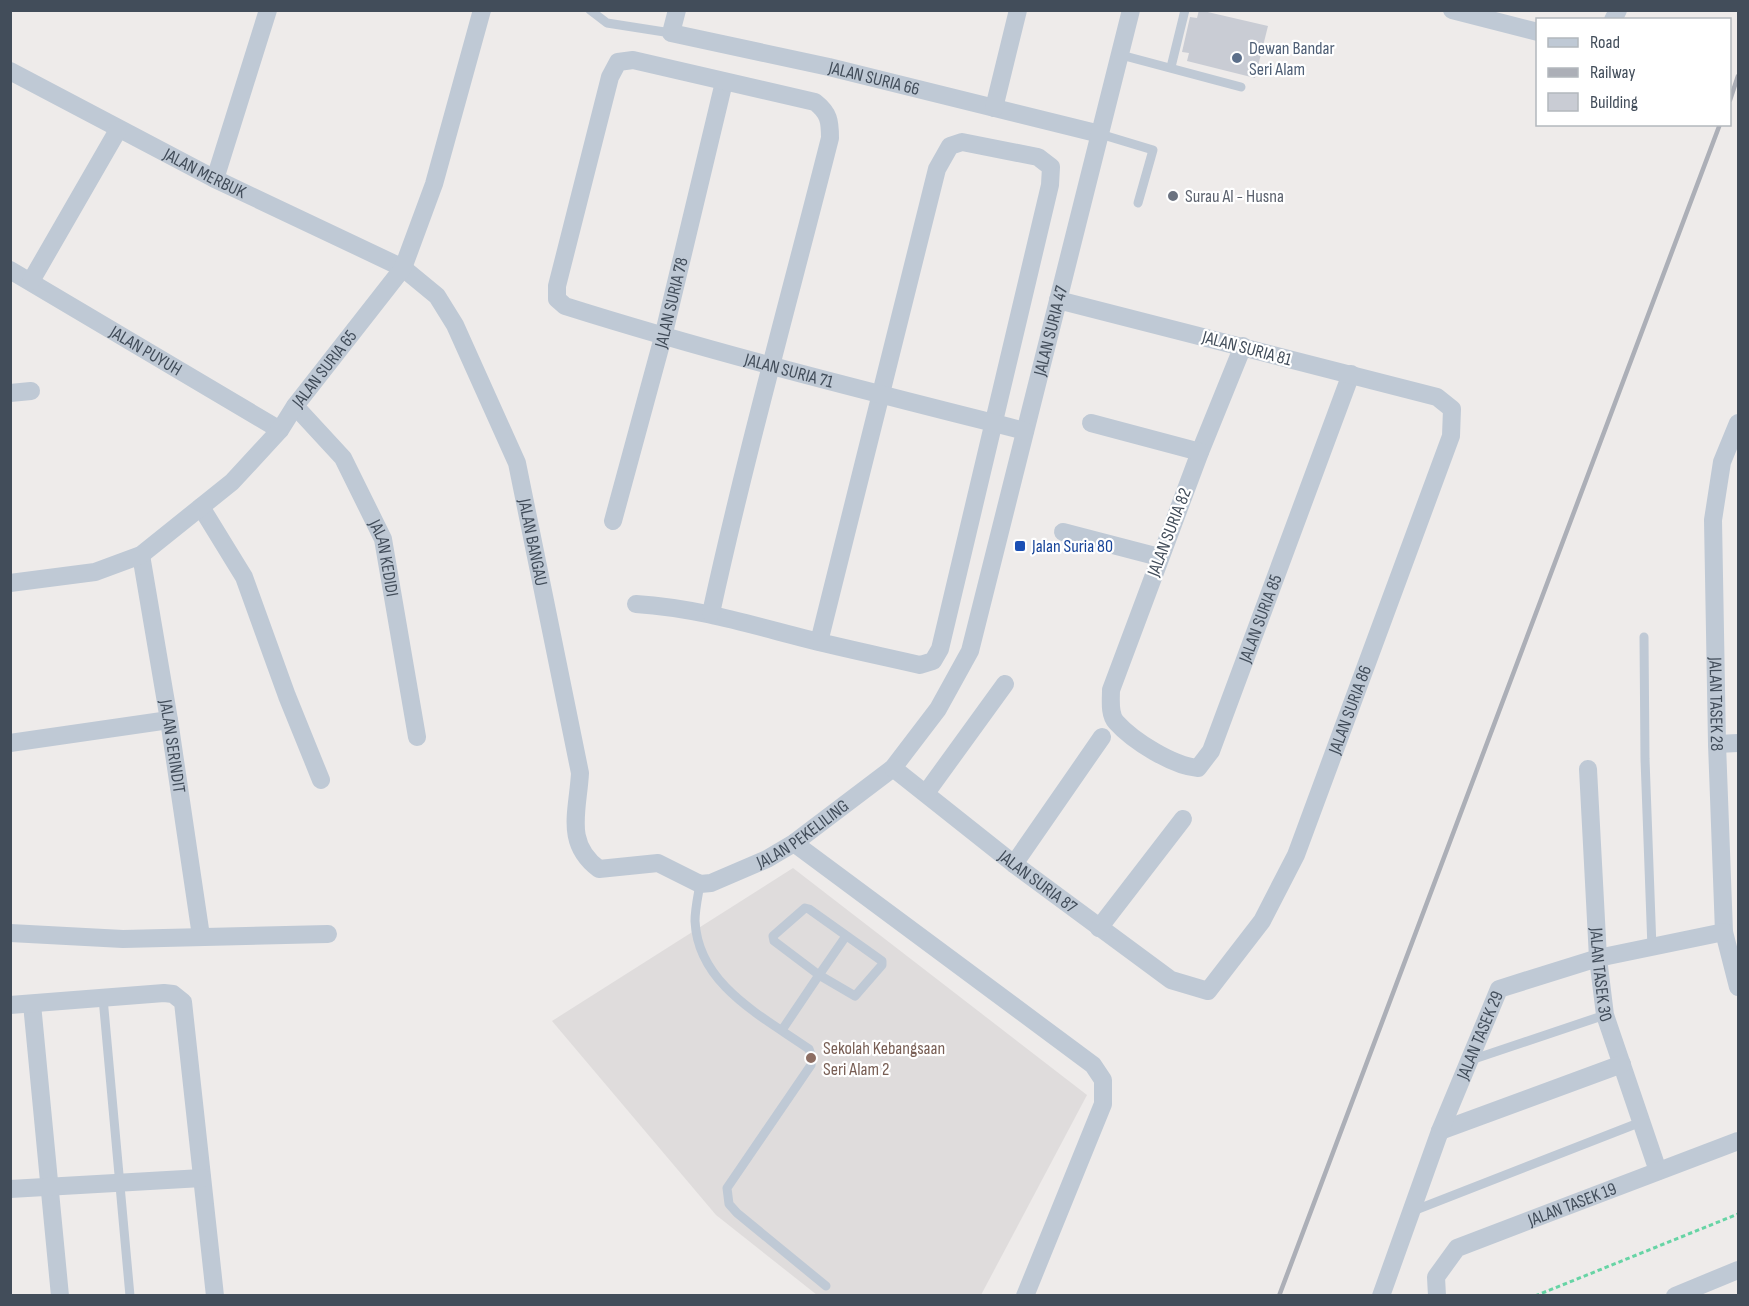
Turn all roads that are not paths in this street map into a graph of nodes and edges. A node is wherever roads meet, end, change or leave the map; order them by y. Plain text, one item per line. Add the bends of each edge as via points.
1 (268, 10) edge
2 (482, 10) edge
3 (590, 10) edge
4 (677, 10) edge
5 (1131, 10) edge
6 (1185, 10) edge
7 (1452, 10) edge
8 (1015, 11) edge
9 (1536, 31) edge
10 (672, 33) junction
11 (1121, 55) junction
12 (1171, 67) junction
13 (10, 71) edge
14 (724, 82) junction
15 (1241, 87) dead end
16 (994, 108) junction
17 (118, 130) junction
18 (1100, 134) junction
19 (214, 179) junction
20 (1138, 203) dead end
21 (403, 268) junction
22 (11, 272) edge
23 (31, 281) junction
24 (1058, 300) junction
25 (663, 337) junction
26 (1243, 346) junction
27 (773, 364) junction
28 (1351, 374) junction
29 (31, 391) dead end
30 (10, 393) edge
31 (882, 394) junction
32 (1437, 398) joint
33 (294, 406) junction
34 (1091, 423) dead end
35 (1738, 423) edge
36 (995, 424) junction
37 (280, 430) junction
38 (1025, 431) junction
39 (1200, 452) junction
40 (201, 507) junction
41 (613, 521) dead end
42 (1063, 532) dead end
43 (141, 555) junction
44 (1160, 557) junction
45 (10, 583) edge
46 (636, 604) dead end
47 (711, 613) junction
48 (1644, 637) dead end
49 (819, 642) junction
50 (970, 651) joint
51 (1005, 684) dead end
52 (170, 720) junction
53 (1115, 721) joint
54 (417, 737) dead end
55 (1102, 738) dead end
56 (10, 743) edge
57 (1738, 743) edge
58 (1717, 744) junction
59 (893, 768) junction
60 (1588, 769) dead end
61 (321, 780) dead end
62 (926, 793) junction
63 (1183, 819) dead end
64 (794, 843) junction
65 (1014, 864) junction
66 (700, 884) junction
67 (1099, 928) junction
68 (1724, 932) junction
69 (10, 933) edge
70 (328, 934) dead end
71 (201, 936) junction
72 (846, 936) junction
73 (1652, 948) junction
74 (1598, 958) junction
75 (819, 975) junction
76 (1189, 987) joint
77 (1738, 987) edge
78 (103, 998) junction
79 (32, 1004) junction
80 (10, 1005) edge
81 (1605, 1015) junction
82 (782, 1030) junction
83 (1470, 1060) junction
84 (1622, 1064) junction
85 (1641, 1122) junction
86 (1440, 1131) junction
87 (1738, 1141) edge
88 (1658, 1172) junction
89 (202, 1178) junction
90 (121, 1183) junction
91 (49, 1187) junction
92 (10, 1189) edge
93 (1413, 1211) junction
94 (1738, 1270) edge
95 (826, 1286) dead end
96 (60, 1296) edge
97 (130, 1296) edge
98 (215, 1296) edge
99 (1025, 1296) edge
100 (1381, 1296) edge
101 (1437, 1296) edge
102 (1675, 1296) edge

1 - 19 street
2 - 21 street, JALAN SURIA 65 via 434,184
3 - 10 lane via 608,23
4 - 10 street
5 - 11 street, JALAN SURIA 47
6 - 12 lane
7 - 9 street
8 - 16 street
10 - 16 street, JALAN SURIA 66
11 - 12 lane
11 - 18 street, JALAN SURIA 47
12 - 15 lane
13 - 17 street, JALAN MERBUK
14 - 25 street, JALAN SURIA 78
14 - 25 street, JALAN SURIA 71 via 633,60 618,62 610,77 557,286 557,300 565,306
14 - 27 street via 815,102 825,110 830,122 830,138
16 - 18 street, JALAN SURIA 66
17 - 19 street, JALAN MERBUK
17 - 23 street
18 - 20 lane via 1152,150
18 - 24 street, JALAN SURIA 47
19 - 21 street, JALAN MERBUK
21 - 33 street, JALAN SURIA 65
21 - 66 street, JALAN BANGAU via 437,296 448,311 517,463 580,773 575,818 578,848 599,869 658,863
22 - 23 street, JALAN PUYUH
23 - 37 street, JALAN PUYUH
24 - 26 street, JALAN SURIA 81
24 - 38 street, JALAN SURIA 47
25 - 27 street, JALAN SURIA 71
25 - 41 street, JALAN SURIA 78
26 - 28 street, JALAN SURIA 81
26 - 39 street, JALAN SURIA 82
27 - 31 street, JALAN SURIA 71
27 - 47 street
28 - 32 street, JALAN SURIA 81
28 - 53 street, JALAN SURIA 85 via 1211,751 1198,768 1180,766
29 - 30 street
31 - 36 street, JALAN SURIA 71
31 - 36 street via 937,169 950,146 962,142 1038,157 1051,167 1050,185
31 - 49 street
32 - 76 street, JALAN SURIA 86 via 1452,409 1451,436 1296,855 1262,921 1208,991
33 - 37 street, JALAN SURIA 65
33 - 54 street, JALAN KEDIDI via 343,458 383,539
34 - 39 street
35 - 58 street, JALAN TASEK 28 via 1722,462 1713,520
36 - 38 street, JALAN SURIA 71
36 - 49 street via 940,649 933,661 920,665
37 - 40 street, JALAN SURIA 65 via 232,482
38 - 50 street, JALAN SURIA 47
39 - 44 street, JALAN SURIA 82
40 - 43 street, JALAN SURIA 65
40 - 61 street via 244,577
42 - 44 street
43 - 45 street, JALAN SURIA 65 via 95,572
43 - 52 street, JALAN SERINDIT
44 - 53 street, JALAN SURIA 82 via 1111,690 1110,708
46 - 47 street
47 - 49 street
48 - 73 lane
50 - 59 street, JALAN PEKELILING via 938,709
51 - 62 street
52 - 56 street
52 - 71 street, JALAN SERINDIT
55 - 65 street
57 - 58 street
58 - 68 street, JALAN TASEK 28
59 - 62 street, JALAN SURIA 87
59 - 64 street, JALAN PEKELILING
60 - 74 street, JALAN TASEK 30
62 - 65 street, JALAN SURIA 87
63 - 67 street
64 - 66 street, JALAN PEKELILING via 739,871
64 - 99 street via 1093,1065 1103,1080 1103,1104
65 - 67 street, JALAN SURIA 87
66 - 82 lane via 695,921 706,964 728,992
67 - 76 street, JALAN SURIA 87 via 1171,980
68 - 73 street, JALAN TASEK 29
68 - 77 street, JALAN TASEK 28
69 - 71 street via 123,939
70 - 71 street
72 - 75 lane
72 - 75 lane via 882,961 882,965 855,996
72 - 75 lane via 805,908 773,936 774,941
73 - 74 street, JALAN TASEK 29
74 - 81 street, JALAN TASEK 30
74 - 83 street, JALAN TASEK 29 via 1502,987
75 - 82 lane
78 - 79 street
78 - 89 street via 173,994 183,1002
78 - 90 lane
79 - 80 street
79 - 91 street
81 - 83 lane
81 - 84 street, JALAN TASEK 30
82 - 95 lane via 809,1049 811,1065 727,1188 726,1196 737,1213
83 - 86 street, JALAN TASEK 29
84 - 85 street, JALAN TASEK 30
84 - 86 street
85 - 88 street, JALAN TASEK 30
85 - 93 lane
86 - 93 street, JALAN TASEK 29
87 - 88 street, JALAN TASEK 19
88 - 101 street, JALAN TASEK 19 via 1457,1248 1436,1277
89 - 90 street
89 - 98 street
90 - 91 street
90 - 97 lane
91 - 92 street
91 - 96 street
93 - 100 street, JALAN TASEK 29
94 - 102 street

